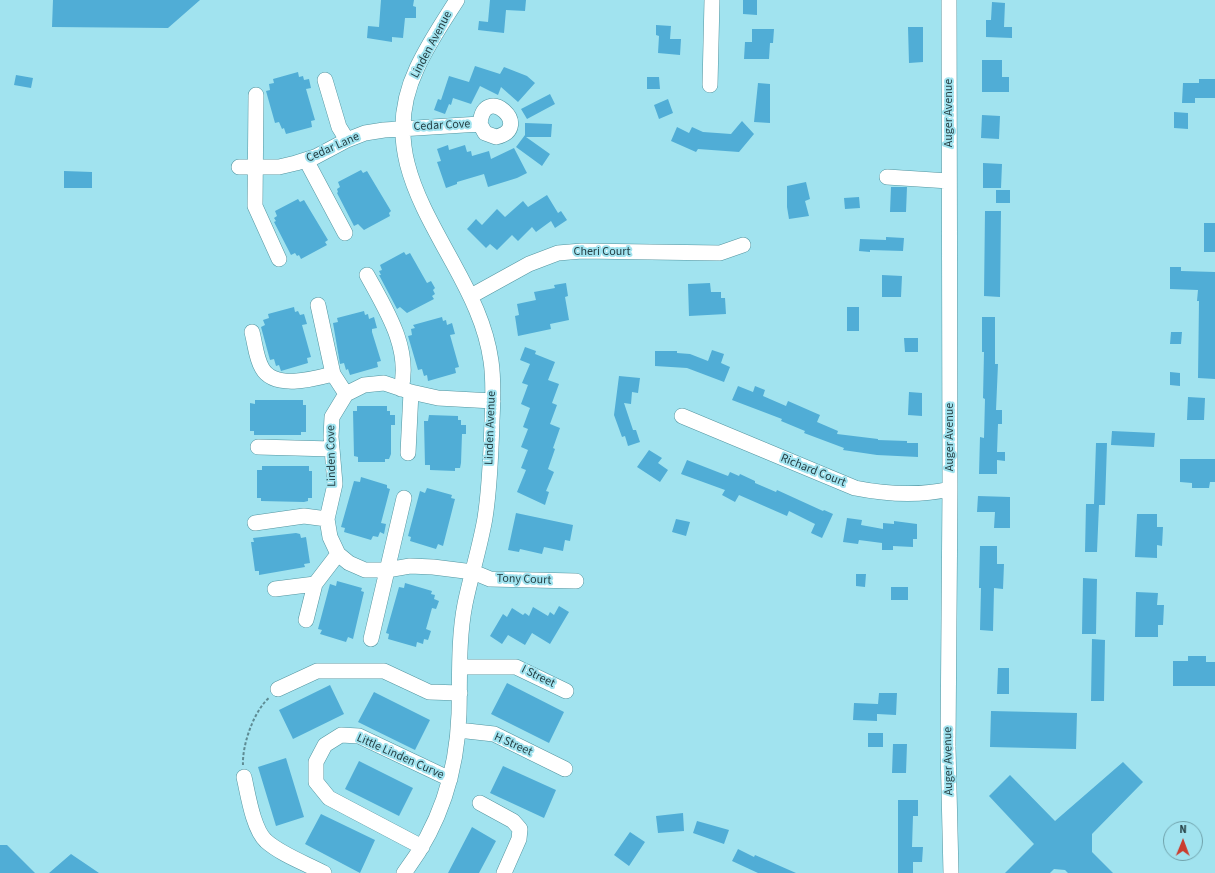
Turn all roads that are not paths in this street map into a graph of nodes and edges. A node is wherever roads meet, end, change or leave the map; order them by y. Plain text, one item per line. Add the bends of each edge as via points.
1 (457, 0) edge
2 (712, 0) edge
3 (949, 0) edge
4 (325, 80) dead end
5 (710, 85) dead end
6 (256, 95) dead end
7 (480, 124) dead end
8 (403, 128) junction
9 (347, 140) junction
10 (306, 160) junction
11 (247, 167) junction
12 (888, 177) dead end
13 (949, 181) junction
14 (345, 233) dead end
15 (743, 245) dead end
16 (279, 259) dead end
17 (368, 275) dead end
18 (471, 296) junction
19 (318, 305) dead end
20 (252, 332) dead end
21 (333, 374) junction
22 (406, 391) junction
23 (346, 394) junction
24 (493, 401) junction
25 (682, 416) dead end
26 (258, 447) dead end
27 (332, 449) junction
28 (408, 453) dead end
29 (950, 489) junction
30 (404, 498) dead end
31 (326, 519) junction
32 (254, 523) dead end
33 (338, 554) junction
34 (387, 570) junction
35 (473, 572) junction
36 (576, 581) dead end
37 (315, 584) junction
38 (275, 589) dead end
39 (306, 620) dead end
40 (371, 639) dead end
41 (460, 667) junction
42 (278, 689) road end
43 (566, 691) dead end
44 (460, 693) junction
45 (458, 730) junction
46 (565, 769) dead end
47 (244, 777) road end
48 (450, 779) junction
49 (480, 803) dead end
50 (422, 846) junction
51 (324, 873) edge
52 (404, 873) edge
53 (504, 873) edge
54 (951, 873) edge

1 - 8 street, Linden Avenue via 416,70 409,91
2 - 5 street
3 - 13 street, Auger Avenue
4 - 9 street via 339,127
6 - 11 street
7 - 8 street, Cedar Cove
8 - 9 street, Cedar Lane via 365,133
8 - 18 street, Linden Avenue via 405,157 414,190
9 - 10 street, Cedar Lane
10 - 11 street, Cedar Lane via 279,167
10 - 14 street
11 - 16 street via 255,206
12 - 13 street
13 - 29 street, Auger Avenue
15 - 18 street, Cheri Court via 720,253 558,253 529,264
17 - 22 street via 393,323 401,351
18 - 24 street, Linden Avenue via 491,361
19 - 21 street
20 - 21 street via 261,367 267,375 278,380 306,381
21 - 23 street
22 - 23 street via 384,383 364,385
22 - 24 street via 438,398
22 - 28 street
23 - 27 street, Linden Cove via 332,417
24 - 35 street, Linden Avenue via 490,480
25 - 29 street, Richard Court via 855,488 935,493
26 - 27 street
27 - 31 street, Linden Cove via 334,484
29 - 54 street, Auger Avenue via 948,747
30 - 34 street
31 - 32 street via 304,516
31 - 33 street, Linden Cove via 330,537
33 - 34 street via 365,570
33 - 37 street
34 - 35 street via 433,566
34 - 40 street
35 - 36 street, Tony Court via 495,579
35 - 41 street, Linden Avenue via 465,604
37 - 38 street
37 - 39 street
41 - 43 street, I Street via 516,667
41 - 44 street, Linden Avenue
42 - 44 street via 317,670 384,671 429,692
44 - 45 street, Linden Avenue
45 - 46 street, H Street via 494,734
45 - 48 street, Linden Avenue
47 - 51 street via 256,825 265,841
48 - 50 street, Linden Avenue via 437,818
48 - 50 street, Little Linden Curve via 359,736 341,736 325,744 316,762 316,782 330,798
49 - 53 street via 513,821 520,829 519,839
50 - 52 street, Linden Avenue

